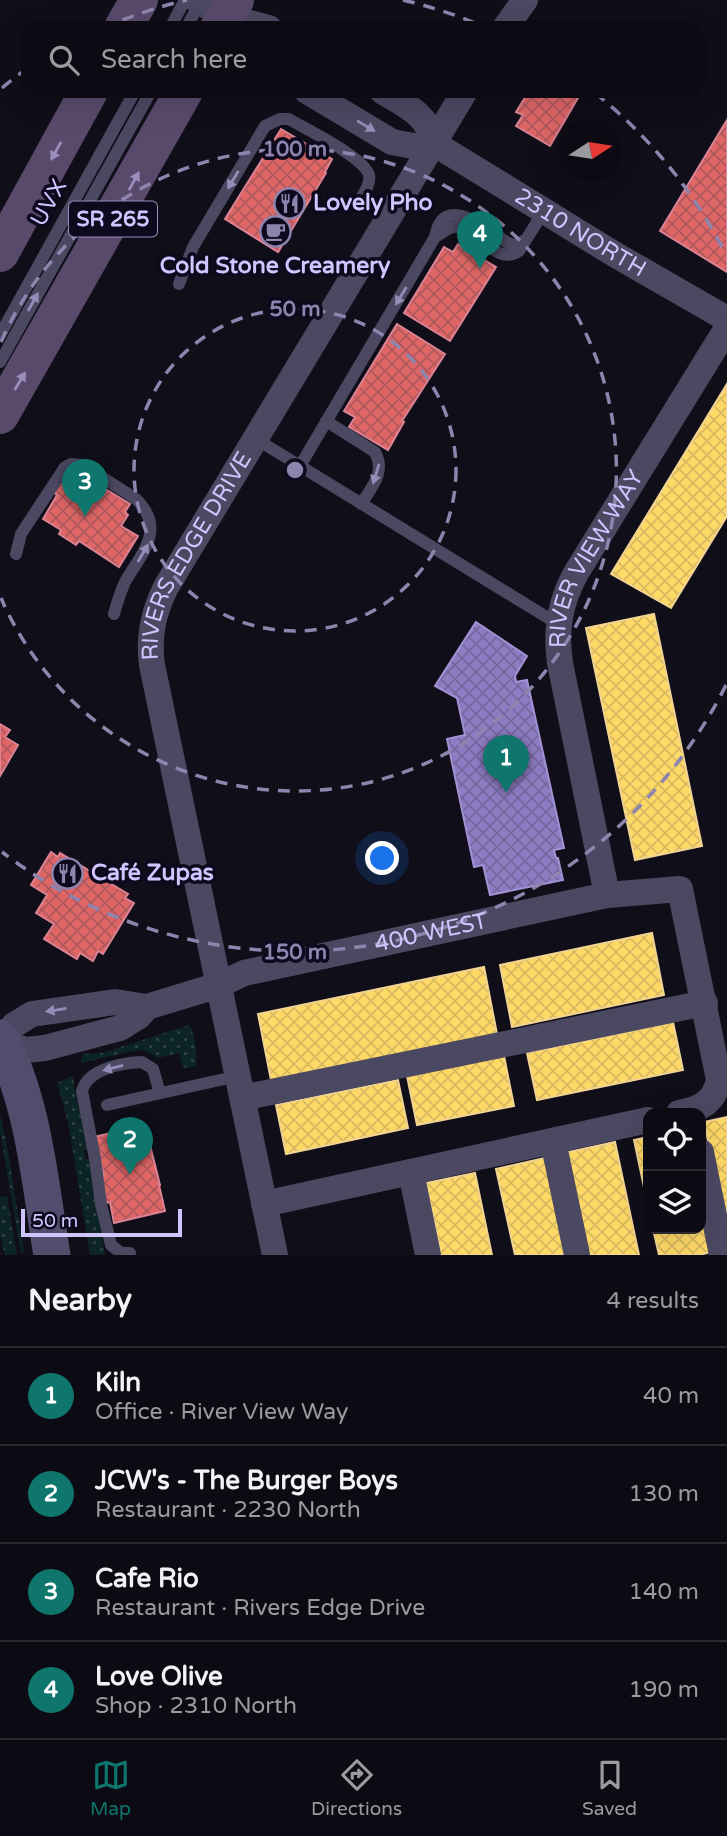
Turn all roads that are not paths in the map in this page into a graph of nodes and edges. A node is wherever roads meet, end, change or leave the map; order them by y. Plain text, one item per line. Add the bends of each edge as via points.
1 (139, 0) edge
2 (524, 0) edge
3 (212, 9) edge
4 (128, 21) edge
5 (185, 21) edge
6 (196, 21) edge
7 (248, 21) edge
8 (510, 21) edge
9 (85, 98) edge
10 (131, 98) edge
11 (147, 98) edge
12 (180, 98) edge
13 (319, 98) edge
14 (393, 98) edge
15 (461, 98) edge
16 (435, 144) junction
17 (360, 200) dead end
18 (544, 211) junction
19 (0, 253) edge
20 (179, 284) dead end
21 (727, 319) edge
22 (727, 328) edge
23 (0, 335) edge
24 (0, 362) edge
25 (0, 415) edge
26 (326, 421) junction
27 (256, 439) junction
28 (300, 466) junction
29 (361, 504) junction
30 (16, 554) dead end
31 (114, 614) dead end
32 (558, 624) junction
33 (607, 895) junction
34 (219, 985) junction
35 (705, 1003) junction
36 (147, 1007) junction
37 (1, 1042) edge
38 (720, 1047) edge
39 (240, 1087) junction
40 (160, 1093) junction
41 (107, 1105) dead end
42 (698, 1108) edge
43 (643, 1121) edge
44 (553, 1141) junction
45 (705, 1171) edge
46 (411, 1172) junction
47 (264, 1204) junction
48 (130, 1253) dead end
49 (52, 1255) edge
50 (275, 1255) edge
51 (428, 1255) edge
52 (577, 1255) edge
53 (722, 1255) edge

1 - 4 main road
2 - 8 street
3 - 5 lane
3 - 6 lane
3 - 7 street
9 -> 19 main road
10 - 23 lane, UVX
24 -> 11 lane
25 -> 12 main road, SR 265
13 -> 16 street via 393,142
14 - 16 street, 2310 NORTH via 420,115
15 - 16 street, RIVERS EDGE DRIVE
16 - 18 street, 2310 NORTH
16 - 27 street, RIVERS EDGE DRIVE
17 -> 20 lane via 369,177 362,163 289,119 280,119 265,126 193,247
18 - 21 street, 2310 NORTH
18 -> 26 lane via 517,253 507,255 461,229 435,237
22 - 32 street, RIVER VIEW WAY via 576,573
26 - 28 lane
26 -> 29 lane via 378,457 378,477
27 - 28 lane
27 - 34 street, RIVERS EDGE DRIVE via 166,587 150,636 152,665
28 - 29 lane
29 - 32 lane
31 -> 30 lane via 125,582 148,545 149,519 136,499 83,465 71,464 61,472 21,534
32 - 33 street, RIVER VIEW WAY via 560,663
33 - 34 street, 400 WEST via 244,974
33 - 35 street, 400 WEST via 680,889
34 - 36 street, 400 WEST
34 - 39 street, RIVERS EDGE DRIVE
35 - 38 street
35 - 39 street
36 - 37 street, 400 WEST via 120,1028 45,1048 26,1050
36 -> 37 street, 400 WEST via 104,1002 32,1014 14,1025
37 - 49 main road via 31,1129
38 - 42 street via 717,1090
39 - 40 lane
39 - 47 street, RIVERS EDGE DRIVE
40 - 41 lane
40 -> 48 lane via 153,1069 142,1062 97,1072 87,1078 82,1091 111,1245
43 - 44 street
44 - 46 street
44 - 52 street
45 - 53 street
46 - 47 street
46 - 51 street
47 - 50 street, RIVERS EDGE DRIVE

